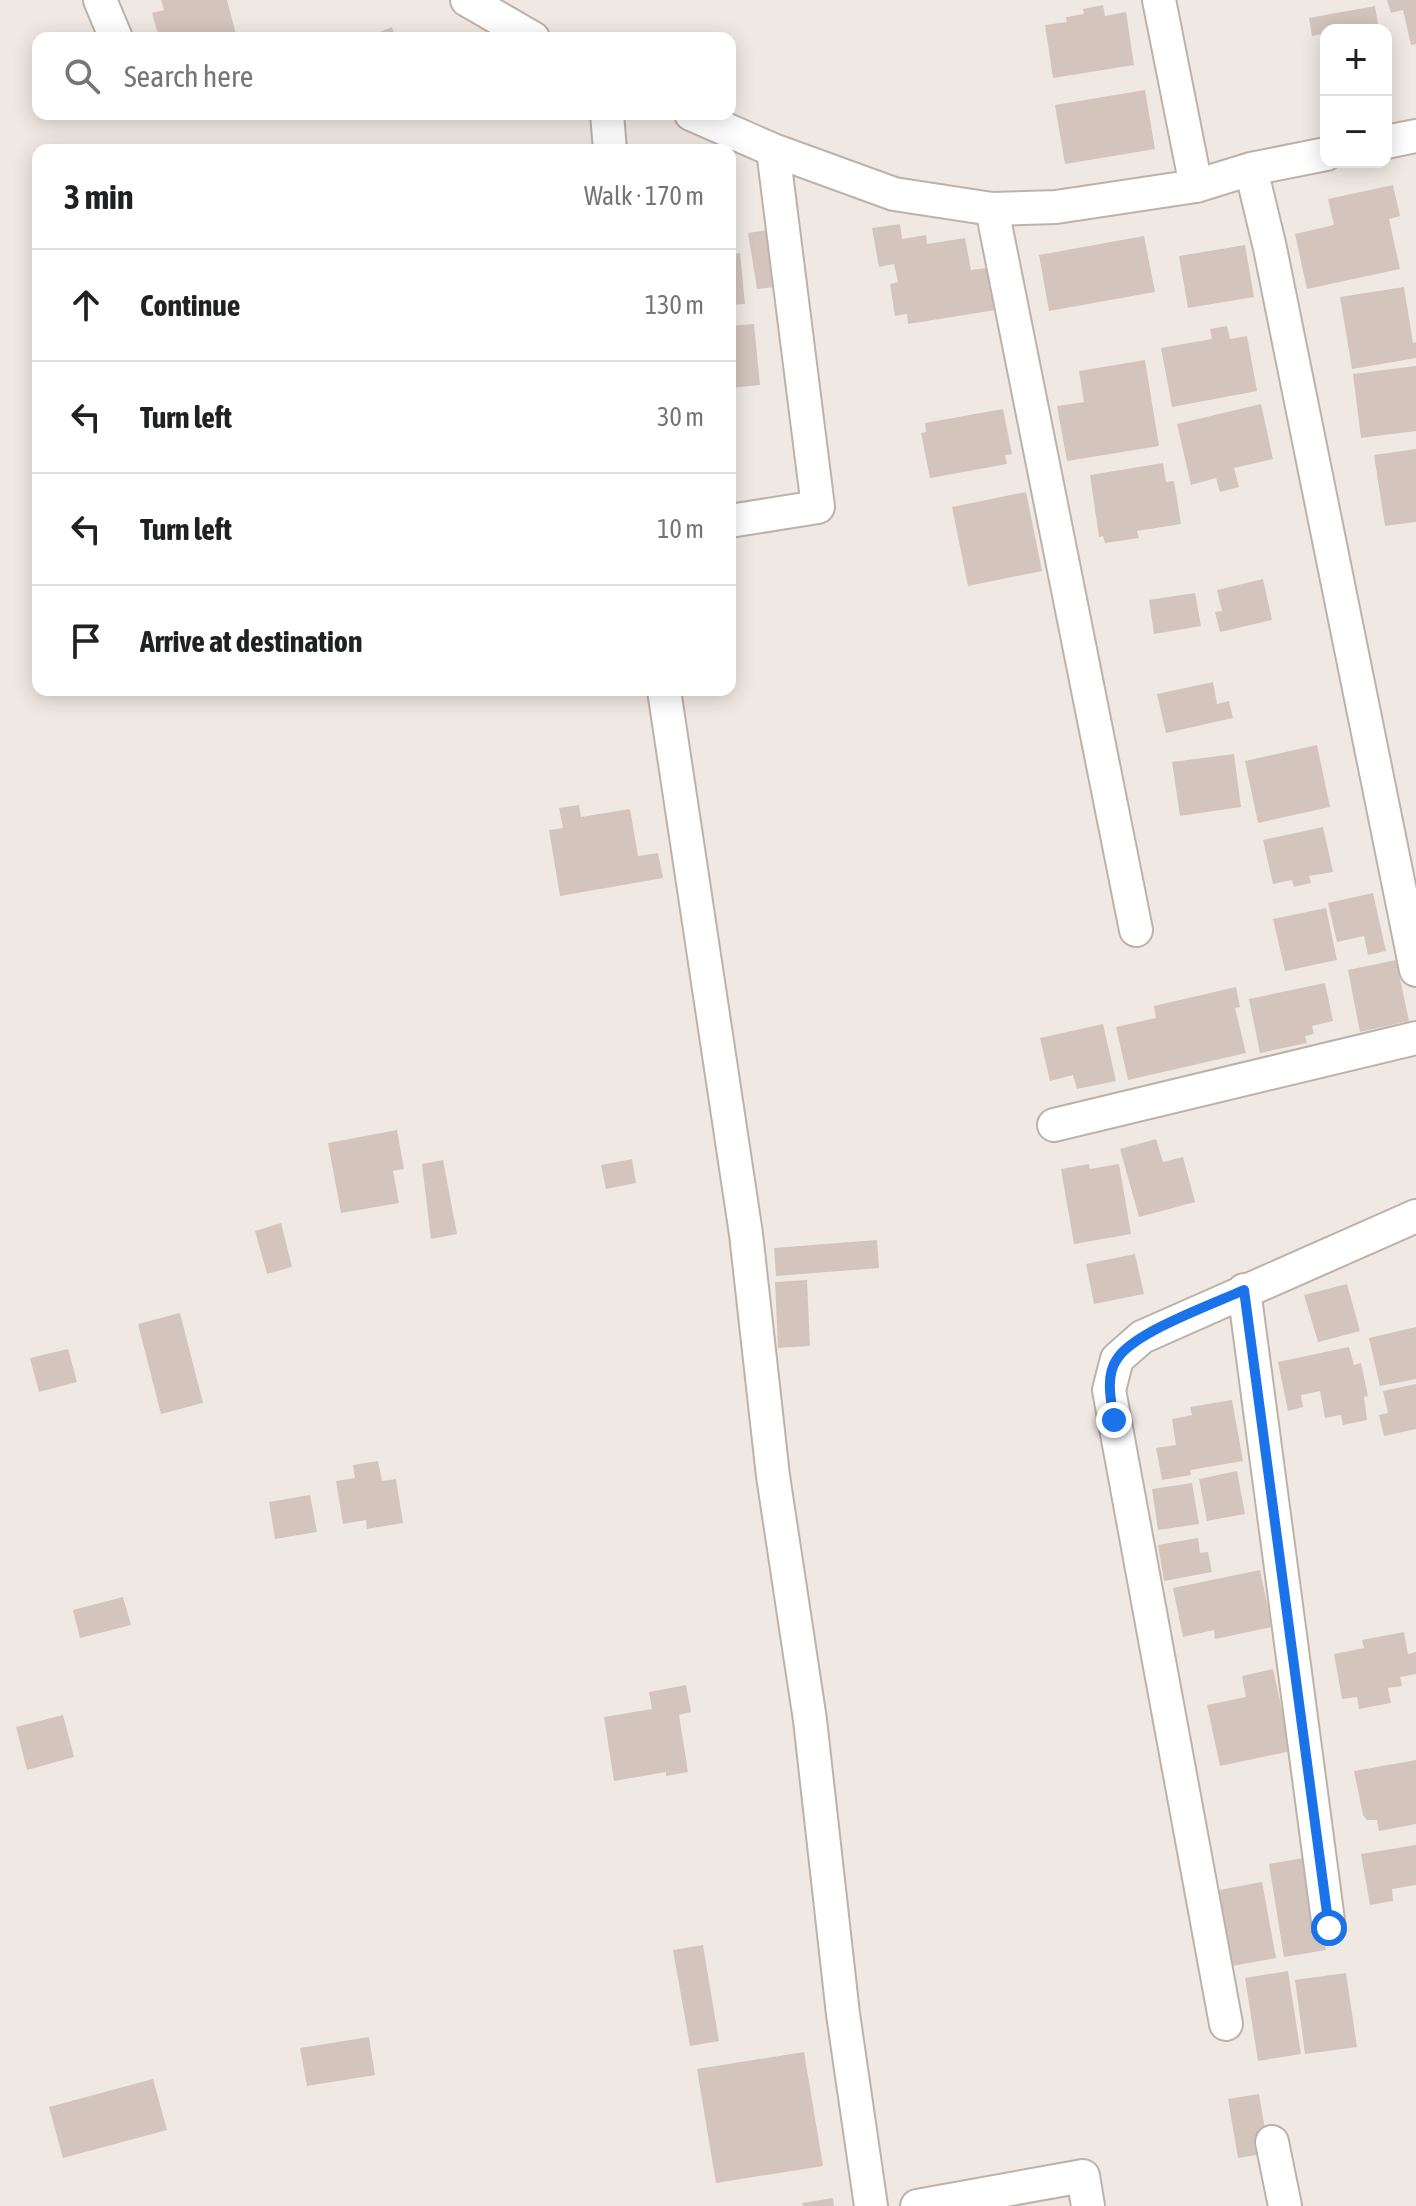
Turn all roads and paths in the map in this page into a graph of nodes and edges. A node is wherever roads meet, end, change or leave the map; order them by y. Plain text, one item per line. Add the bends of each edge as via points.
1 (100, 0) edge
2 (467, 0) edge
3 (1159, 0) edge
4 (113, 32) edge
5 (523, 32) edge
6 (608, 120) edge
7 (705, 120) edge
8 (1416, 136) edge
9 (1392, 141) edge
10 (610, 144) edge
11 (773, 150) junction
12 (1320, 155) edge
13 (1251, 169) junction
14 (1196, 186) junction
15 (992, 209) junction
16 (736, 520) edge
17 (665, 696) edge
18 (1136, 930) dead end
19 (1415, 956) edge
20 (1416, 1038) edge
21 (1054, 1125) dead end
22 (1416, 1216) edge
23 (1244, 1290) junction
24 (1329, 1928) dead end
25 (1226, 2024) dead end
26 (1272, 2142) dead end
27 (871, 2206) edge
28 (917, 2206) edge
29 (1088, 2206) edge
30 (1285, 2206) edge

1 - 4 street
2 - 5 street
3 - 14 street
6 - 10 street
7 - 11 street
8 - 9 street
11 - 15 street via 894,194
11 - 16 street via 818,507
12 - 13 street
13 - 14 street
13 - 19 street
14 - 15 street via 1056,207
15 - 18 street
17 - 27 street via 746,1234 773,1476 810,1720
20 - 21 street
22 - 23 street
23 - 24 street
23 - 25 street via 1142,1337 1117,1359 1109,1390
26 - 30 street
28 - 29 street via 1083,2176

